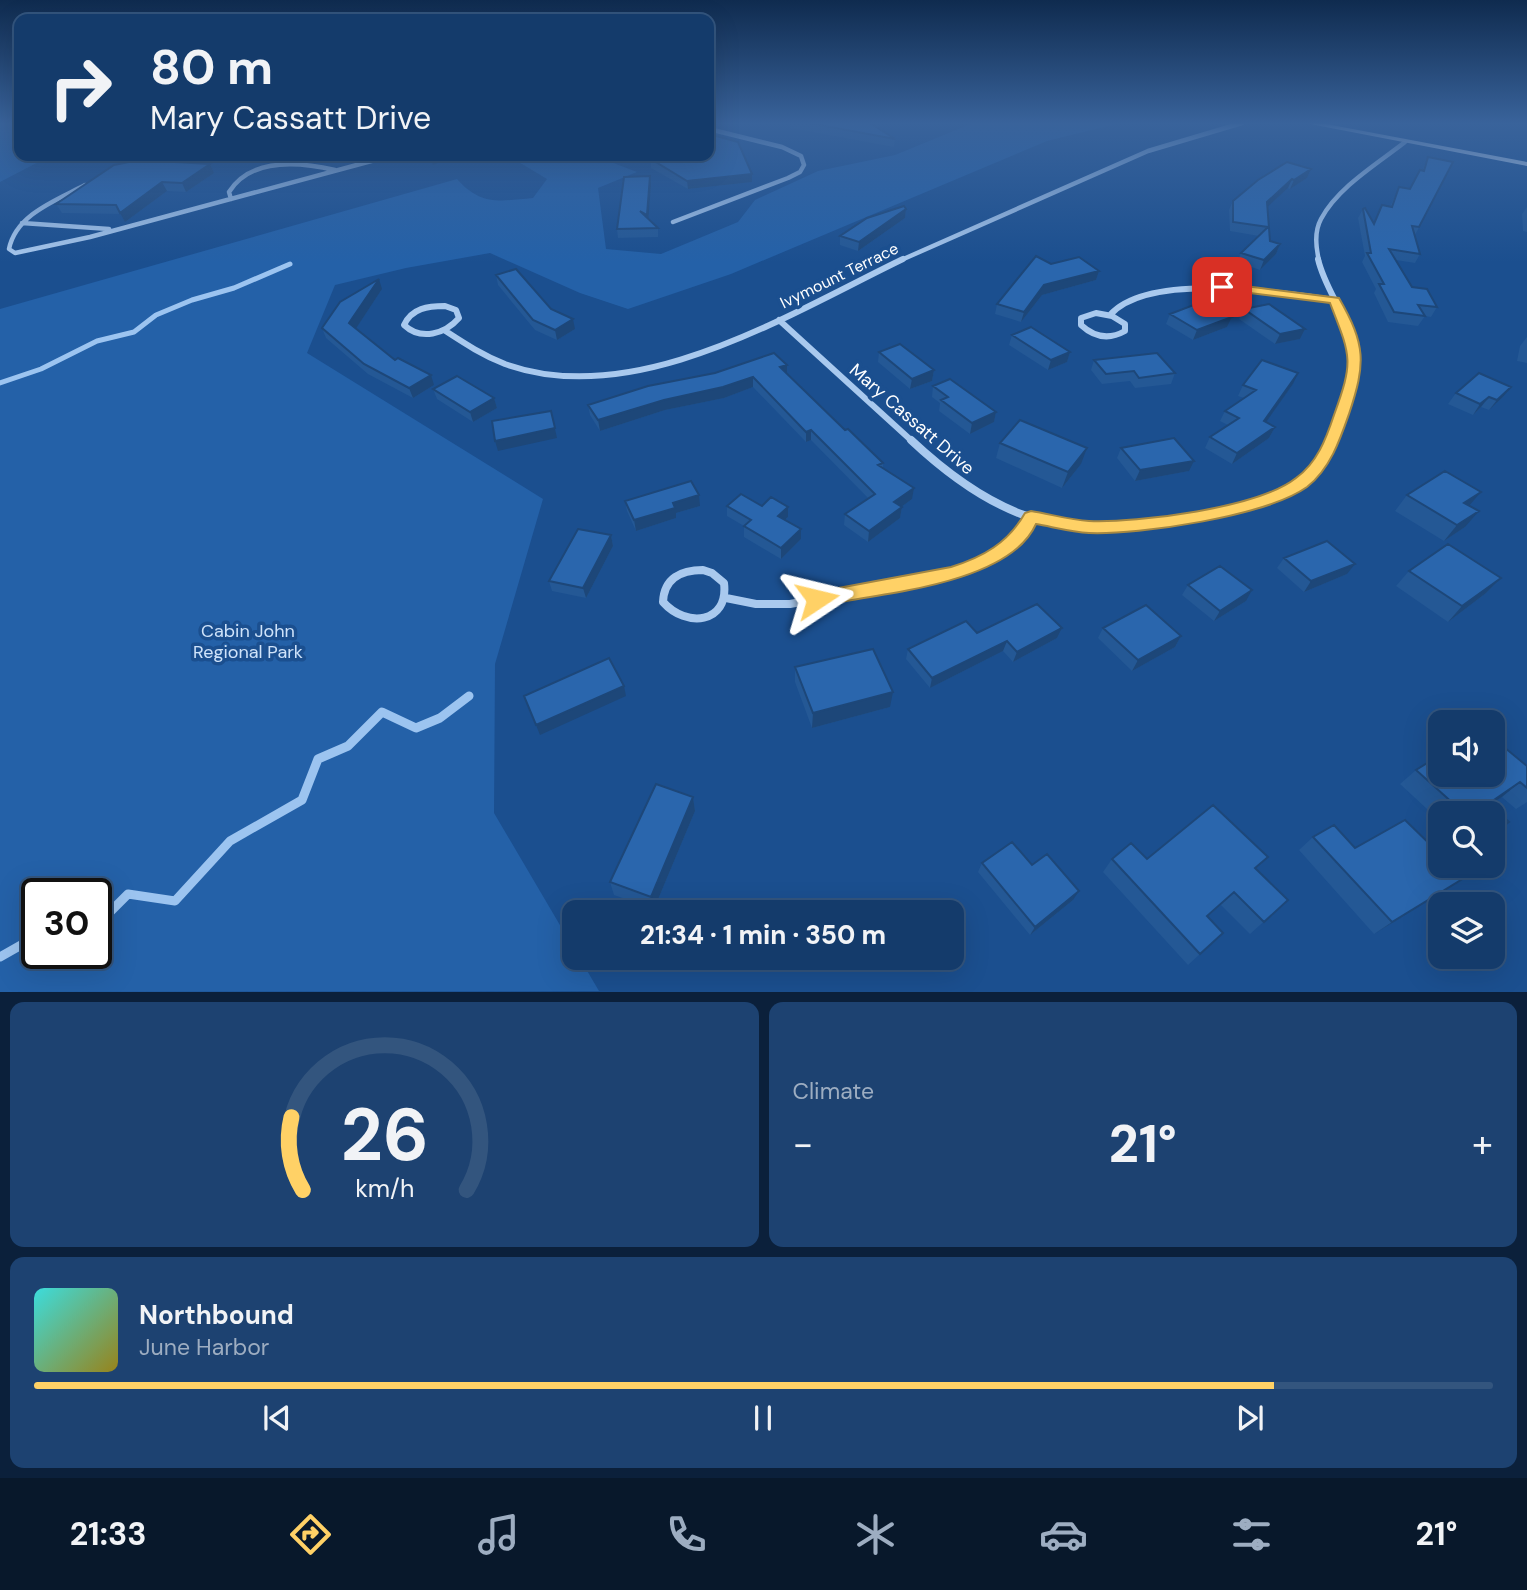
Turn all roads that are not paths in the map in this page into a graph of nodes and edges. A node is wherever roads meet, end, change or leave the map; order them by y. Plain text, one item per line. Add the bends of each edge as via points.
1 (261, 169) edge
2 (331, 169) edge
3 (802, 169) edge
4 (1107, 169) edge
5 (1371, 169) edge
6 (335, 170) joint
7 (85, 185) edge
8 (231, 199) junction
9 (673, 222) dead end
10 (22, 223) junction
11 (117, 229) junction
12 (1334, 300) junction
13 (1110, 314) junction
14 (779, 320) junction
15 (444, 330) junction
16 (1031, 517) junction
17 (726, 598) junction

1 - 8 street via 233,183
2 - 6 street
3 - 9 street
4 - 14 street, Ivymount Terrace via 943,240
5 - 12 street, Mary Cassatt Drive via 1326,207 1316,226 1316,257
6 - 8 street
7 - 10 street
8 - 11 street
10 - 11 street
10 - 11 street via 9,242 15,253
12 - 13 street via 1190,287 1136,300
12 - 16 street, Mary Cassatt Drive via 1356,356 1354,379 1323,461 1301,483 1248,506 1137,525 1089,527
13 - 13 street via 1084,315 1081,325 1096,335 1122,334 1125,324
14 - 15 street, Ivymount Terrace via 680,362 628,373 578,375 496,363 465,348
14 - 16 street, Mary Cassatt Drive via 958,480
15 - 15 street via 459,318 452,307 428,307 413,312 405,321 407,329 418,334
16 - 17 street via 1002,553 951,574 790,604
17 - 17 street via 724,583 703,570 676,575 663,595 667,609 691,620 718,611

